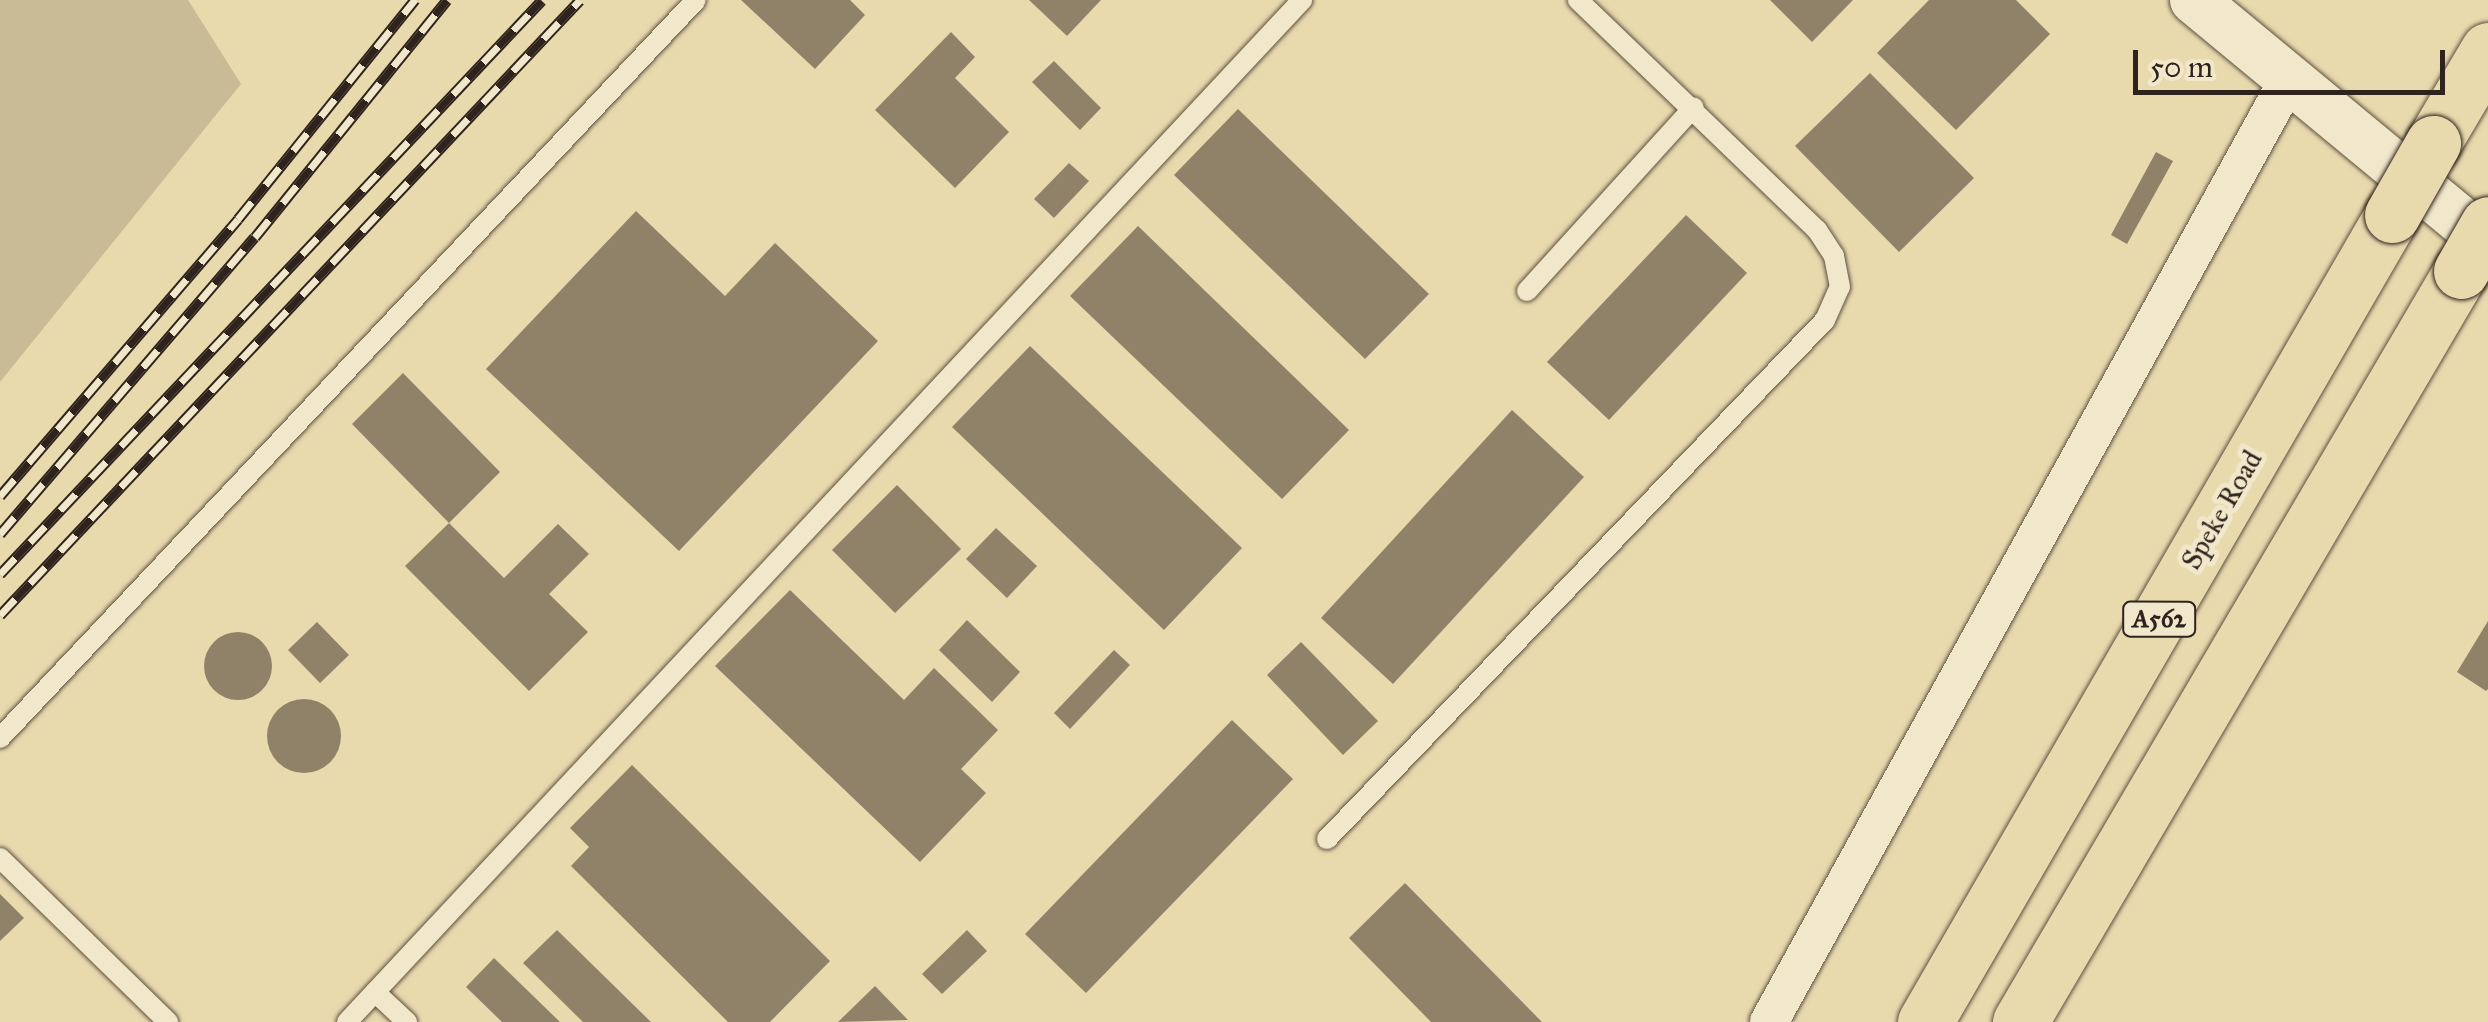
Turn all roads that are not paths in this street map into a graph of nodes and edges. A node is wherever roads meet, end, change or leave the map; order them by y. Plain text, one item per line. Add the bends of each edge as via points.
1 (696, 0) edge
2 (1302, 0) edge
3 (1578, 0) edge
4 (2194, 0) edge
5 (2488, 50) edge
6 (2289, 79) junction
7 (1694, 107) junction
8 (2488, 224) edge
9 (2474, 257) edge
10 (1527, 291) dead end
11 (0, 738) edge
12 (1327, 840) dead end
13 (0, 858) edge
14 (375, 992) junction
15 (168, 1022) edge
16 (347, 1022) edge
17 (407, 1022) edge
18 (1769, 1022) edge
19 (1925, 1022) edge
20 (2020, 1022) edge

1 - 11 lane
2 - 14 lane
3 - 7 lane
4 - 6 street
5 - 19 highway, Speke Road / A562, bridge
6 - 9 street
6 - 18 street
7 - 10 lane
7 - 12 lane via 1817,230 1834,256 1840,287 1825,320
8 - 9 highway, A562, bridge
9 - 20 highway, A562
13 - 15 lane
14 - 16 lane
14 - 17 lane

